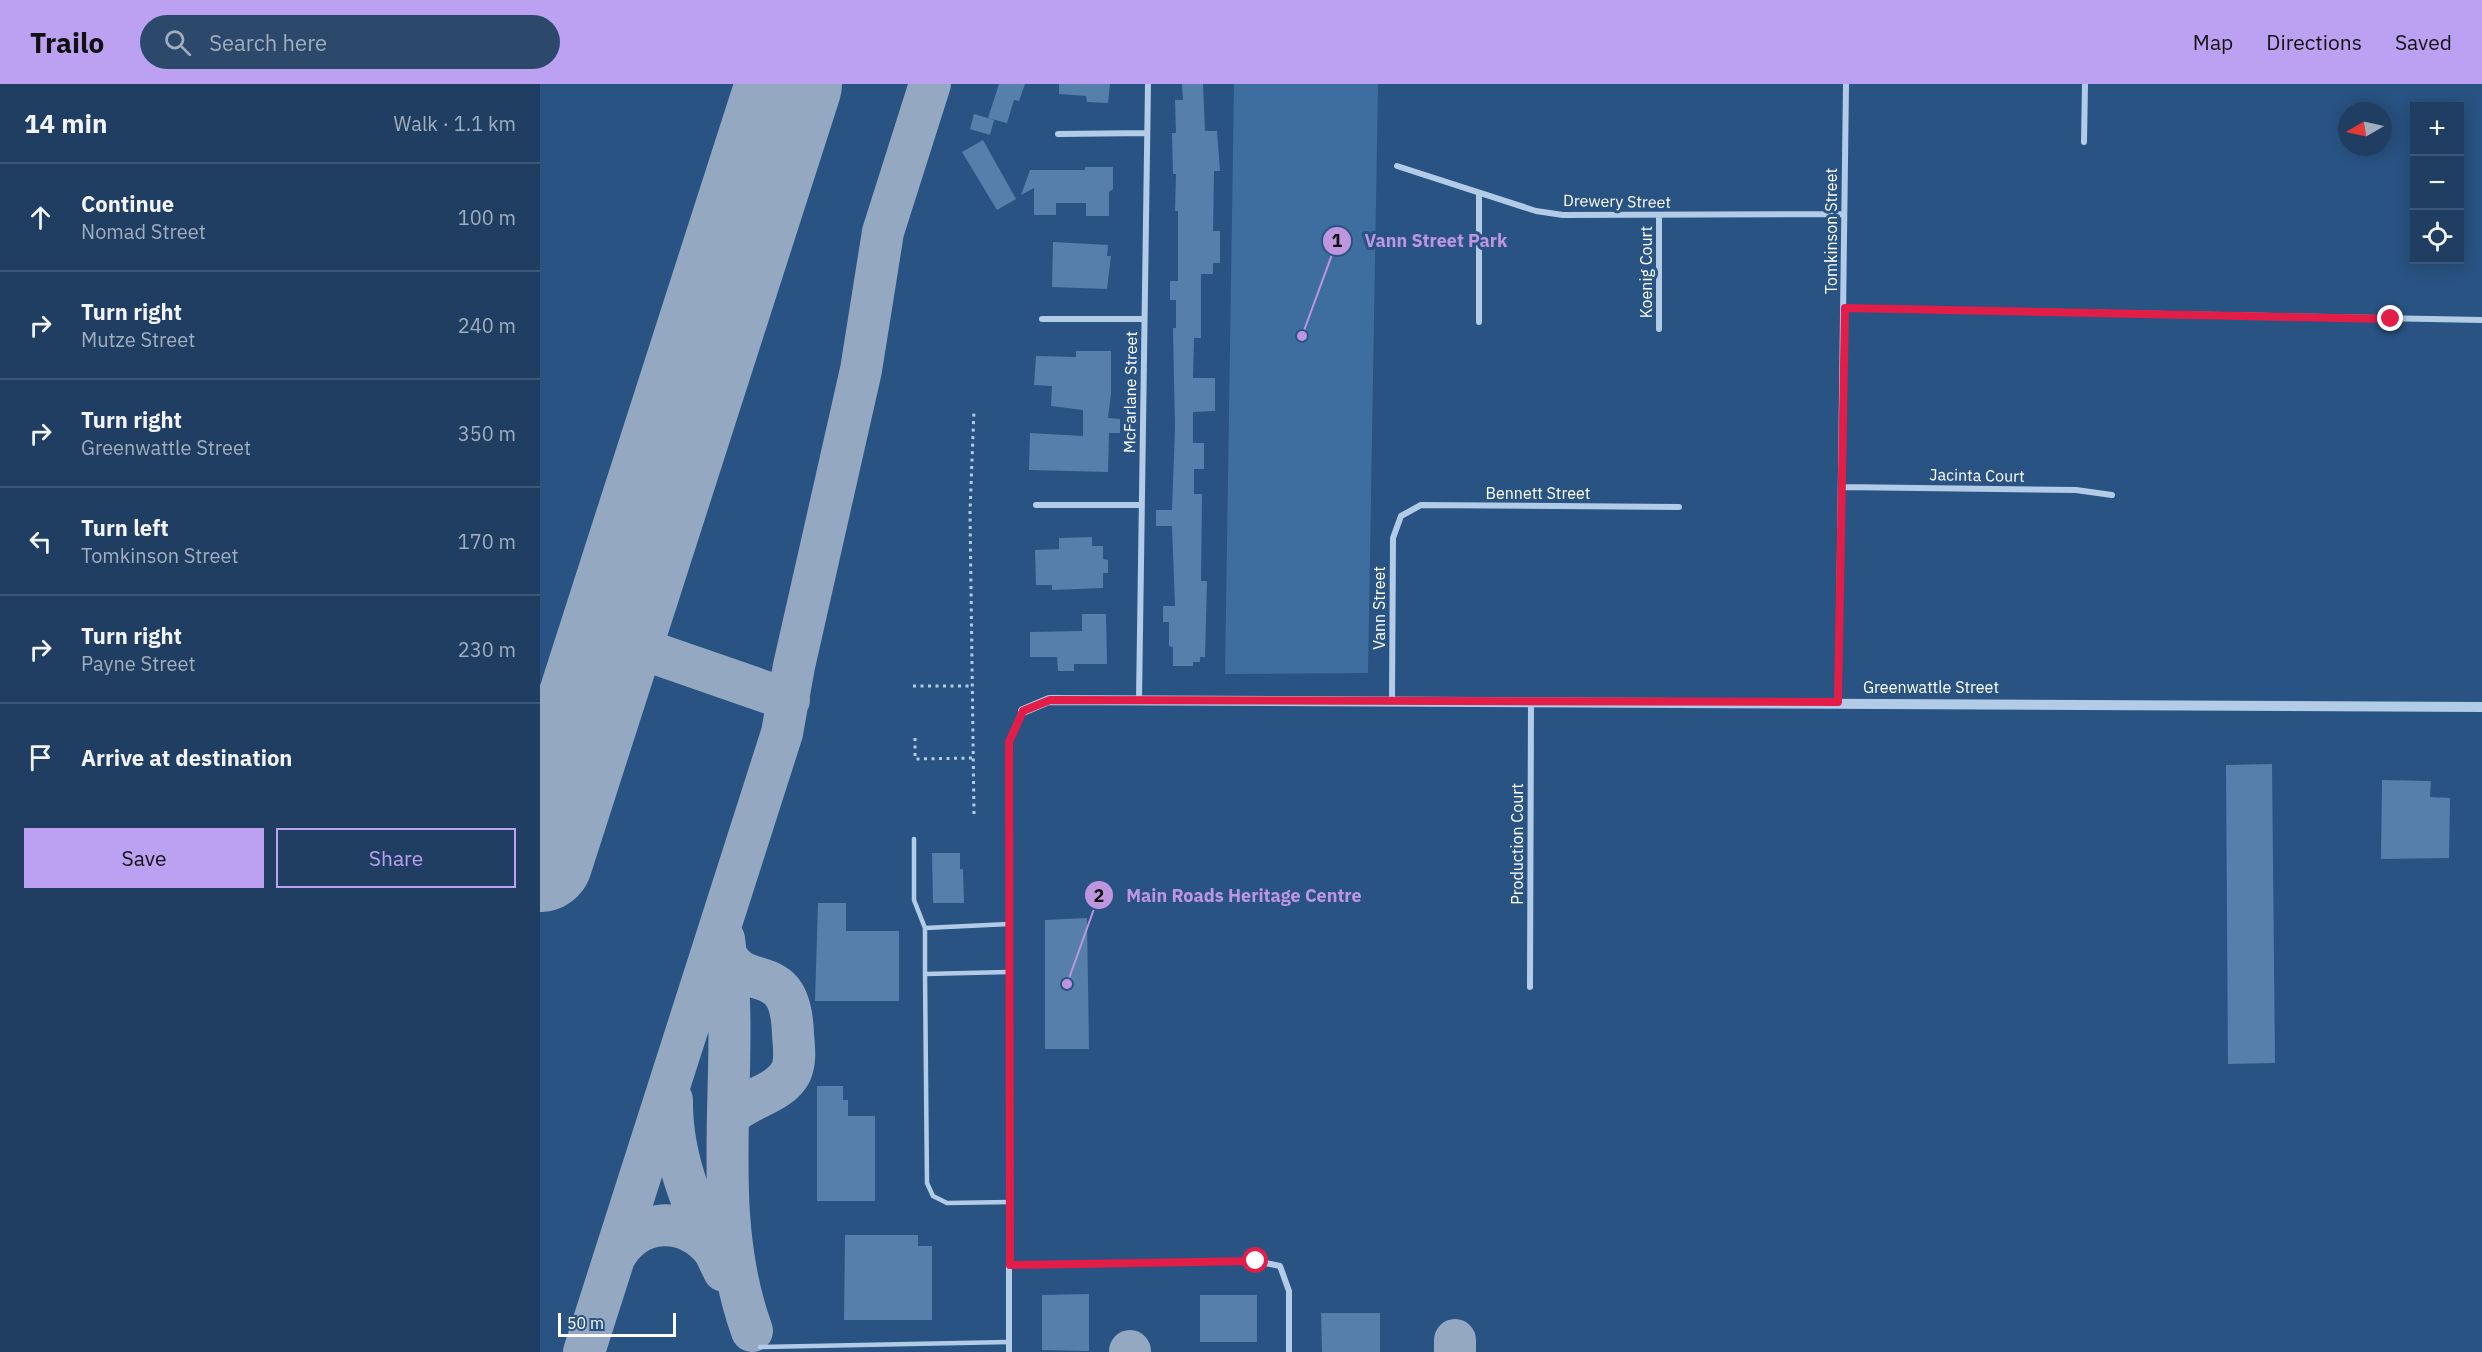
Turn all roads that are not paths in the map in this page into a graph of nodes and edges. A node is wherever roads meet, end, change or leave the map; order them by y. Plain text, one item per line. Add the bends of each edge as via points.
1 (1148, 84) edge
2 (1846, 84) edge
3 (2085, 84) edge
4 (1147, 133) junction
5 (1058, 134) dead end
6 (2084, 142) dead end
7 (1397, 165) dead end
8 (1479, 194) junction
9 (1844, 214) junction
10 (1659, 216) junction
11 (1845, 308) junction
12 (1144, 319) junction
13 (1042, 320) dead end
14 (2482, 320) edge
15 (1479, 322) dead end
16 (1659, 329) dead end
17 (1841, 487) junction
18 (2112, 495) dead end
19 (1036, 505) dead end
20 (1141, 505) junction
21 (1679, 507) dead end
22 (1401, 516) joint
23 (1139, 700) junction
24 (1392, 700) junction
25 (1531, 701) junction
26 (1838, 702) junction
27 (2482, 707) edge
28 (1023, 711) joint
29 (914, 839) dead end
30 (1009, 924) junction
31 (925, 928) junction
32 (1008, 972) junction
33 (925, 974) junction
34 (1530, 987) dead end
35 (1011, 1202) junction
36 (1010, 1265) junction
37 (1009, 1342) junction
38 (760, 1347) dead end
39 (1009, 1352) edge
40 (1289, 1352) edge

1 - 4 street, McFarlane Street
2 - 9 street, Tomkinson Street
3 - 6 street
4 - 5 street
4 - 12 street, McFarlane Street
7 - 8 street, Drewery Street
8 - 10 street, Drewery Street via 1563,215
8 - 15 street
9 - 10 street, Drewery Street
9 - 11 street, Tomkinson Street
10 - 16 street, Koenig Court
11 - 14 street
11 - 17 street, Tomkinson Street
12 - 13 street
12 - 20 street, McFarlane Street
17 - 18 street, Jacinta Court via 2076,490
17 - 26 street, Tomkinson Street
19 - 20 street
20 - 23 street, McFarlane Street
21 - 22 street, Bennett Street via 1421,505
22 - 24 street, Vann Street via 1393,538
23 - 24 street, Greenwattle Street
23 - 28 street, Greenwattle Street via 1050,700
24 - 25 street, Greenwattle Street
25 - 26 street, Greenwattle Street
25 - 34 street, Production Court
26 - 27 street, Greenwattle Street
28 - 30 street via 1009,742
29 - 31 lane via 914,900
30 - 31 lane
30 - 32 street
31 - 33 lane
32 - 33 lane
32 - 35 street
33 - 35 lane via 927,1183 933,1196 946,1203
35 - 36 street
36 - 37 street
36 - 40 street via 1256,1261 1280,1266 1289,1290
37 - 38 lane
37 - 39 street

